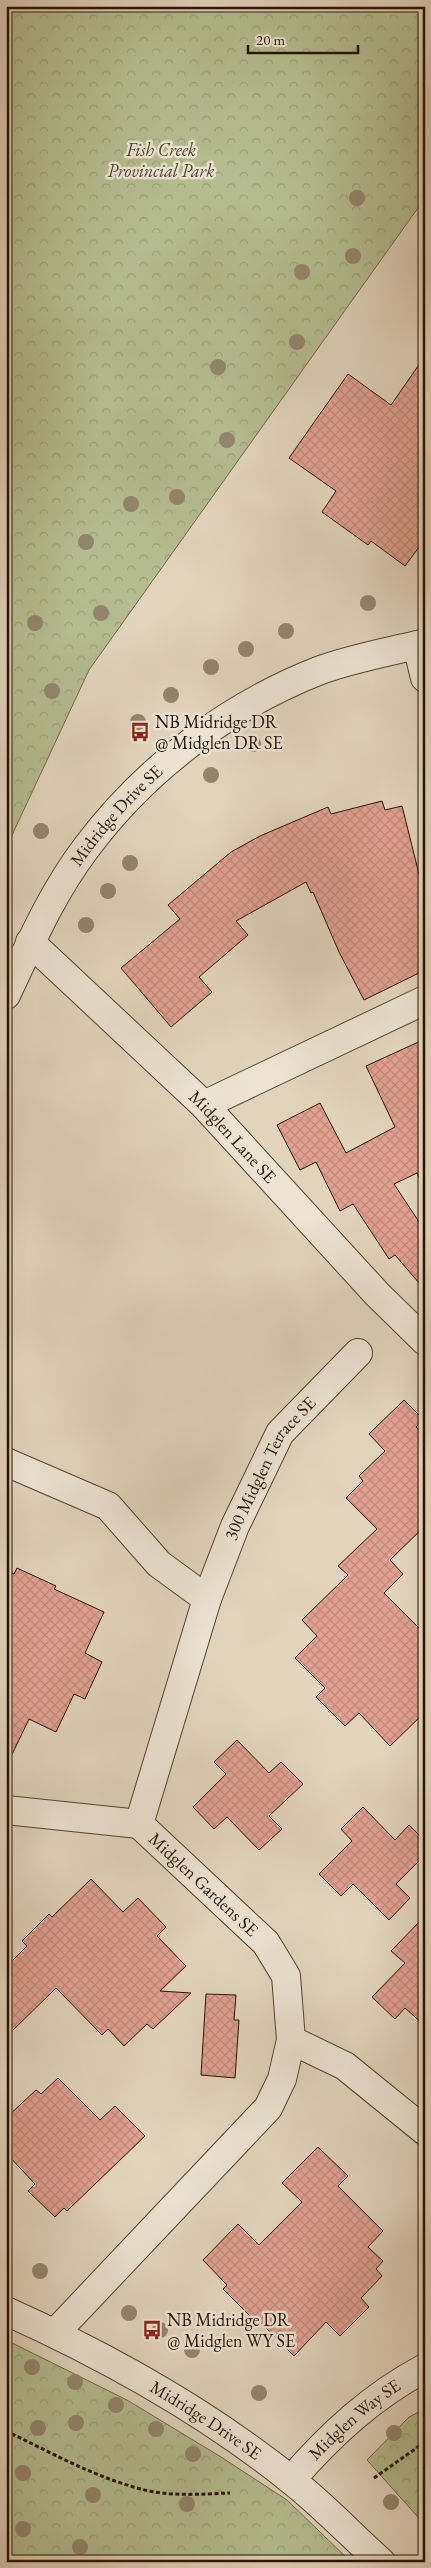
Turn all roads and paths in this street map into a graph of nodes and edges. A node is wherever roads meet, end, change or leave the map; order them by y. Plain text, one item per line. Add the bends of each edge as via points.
1 (421, 644) edge
2 (425, 678) edge
3 (30, 942) junction
4 (6, 995) edge
5 (425, 1000) edge
6 (204, 1105) junction
7 (425, 1341) edge
8 (358, 1353) dead end
9 (6, 1462) edge
10 (207, 1599) junction
11 (6, 1810) edge
12 (139, 1824) junction
13 (291, 2040) junction
14 (425, 2132) edge
15 (6, 2312) edge
16 (54, 2333) junction
17 (425, 2368) edge
18 (6, 2431) edge
19 (425, 2442) edge
20 (374, 2478) dead end
21 (291, 2480) junction
22 (230, 2493) dead end
23 (381, 2562) edge

1 - 2 street
1 - 3 street, Midridge Drive SE via 360,658 288,684 249,704 180,750 149,778 85,848
3 - 4 street, Midridge Drive SE
3 - 6 street, Midglen Lane SE
5 - 6 street
6 - 7 street, Midglen Lane SE
8 - 10 street, 300 Midglen Terrace SE via 280,1433 235,1526
9 - 10 street via 108,1506 159,1564
10 - 12 street, Midglen Gardens SE
11 - 12 street
12 - 13 street, Midglen Gardens SE via 266,1943 286,1976
13 - 14 street via 345,2066
13 - 16 street, Midglen Gardens SE via 282,2079 268,2108
15 - 16 street, Midridge Drive SE
16 - 21 street, Midridge Drive SE via 172,2398
17 - 21 street, Midglen Way SE via 347,2421
18 - 22 path via 95,2473 142,2490
19 - 20 path
21 - 23 street, Midridge Drive SE

